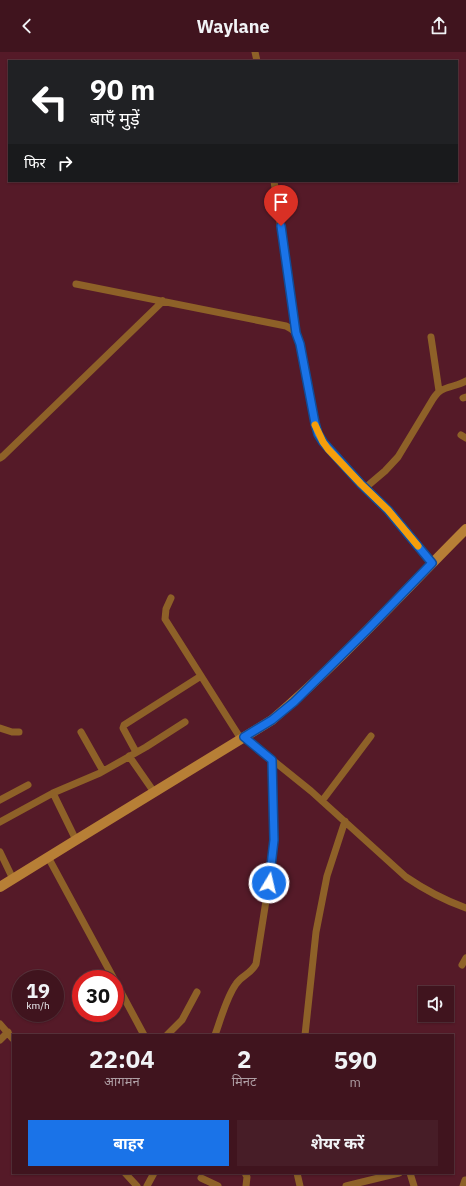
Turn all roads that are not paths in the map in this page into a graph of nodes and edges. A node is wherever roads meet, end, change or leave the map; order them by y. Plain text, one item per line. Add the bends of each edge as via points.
1 (274, 182) edge
2 (76, 284) dead end
3 (163, 301) junction
4 (296, 333) junction
5 (431, 337) dead end
6 (466, 381) edge
7 (439, 391) junction
8 (0, 458) edge
9 (365, 488) junction
10 (466, 528) edge
11 (432, 563) junction
12 (171, 598) dead end
13 (201, 676) junction
14 (185, 722) dead end
15 (0, 728) edge
16 (19, 732) dead end
17 (81, 732) dead end
18 (372, 736) dead end
19 (242, 738) junction
20 (136, 752) junction
21 (129, 756) junction
22 (272, 760) junction
23 (103, 771) junction
24 (28, 785) dead end
25 (154, 792) junction
26 (53, 793) junction
27 (0, 800) edge
28 (322, 801) junction
29 (345, 821) junction
30 (0, 822) edge
31 (76, 840) junction
32 (0, 852) edge
33 (48, 856) junction
34 (13, 879) junction
35 (0, 887) edge
36 (466, 908) edge
37 (466, 958) edge
38 (462, 965) dead end
39 (109, 970) edge
40 (197, 992) dead end
41 (124, 998) edge
42 (0, 1024) edge
43 (8, 1032) junction
44 (143, 1034) edge
45 (168, 1034) edge
46 (215, 1034) edge
47 (305, 1034) edge
48 (12, 1038) edge
49 (0, 1040) edge
50 (126, 1174) edge
51 (153, 1174) edge
52 (246, 1174) edge
53 (297, 1174) edge
54 (395, 1174) edge
55 (410, 1174) edge
56 (201, 1178) dead end
57 (466, 1180) edge
58 (137, 1186) edge
59 (147, 1186) edge
60 (218, 1186) edge
61 (246, 1186) edge
62 (300, 1186) edge
63 (346, 1186) edge
64 (414, 1186) edge
65 (463, 1186) edge

1 - 4 street
2 - 3 street
3 - 4 street via 286,326
3 - 8 street
4 - 9 street via 318,434 328,449
5 - 7 street
6 - 7 street
7 - 9 street via 398,456
9 - 11 street via 388,510
10 - 11 main road
11 - 19 main road via 294,702 272,720
12 - 13 street via 165,618
13 - 19 street
13 - 20 street via 124,725 122,728
14 - 20 street
15 - 16 street
17 - 23 street
18 - 28 street
19 - 22 street
19 - 25 main road
20 - 21 street
21 - 23 street
21 - 25 street
22 - 28 street
22 - 46 street via 274,846 256,964 238,981 231,992
23 - 26 street
24 - 27 street
25 - 31 main road
26 - 30 street
26 - 31 street
28 - 29 street
29 - 36 street via 406,877 435,895
29 - 47 street via 327,876 318,925
31 - 33 main road
32 - 34 street
33 - 34 main road
33 - 39 street
34 - 35 main road
37 - 38 street
40 - 45 street via 182,1020
41 - 44 street
42 - 43 street
43 - 48 street
43 - 49 street
50 - 58 street
51 - 59 street
52 - 61 street
53 - 62 street
54 - 63 street
55 - 64 street
56 - 60 street
57 - 65 street

